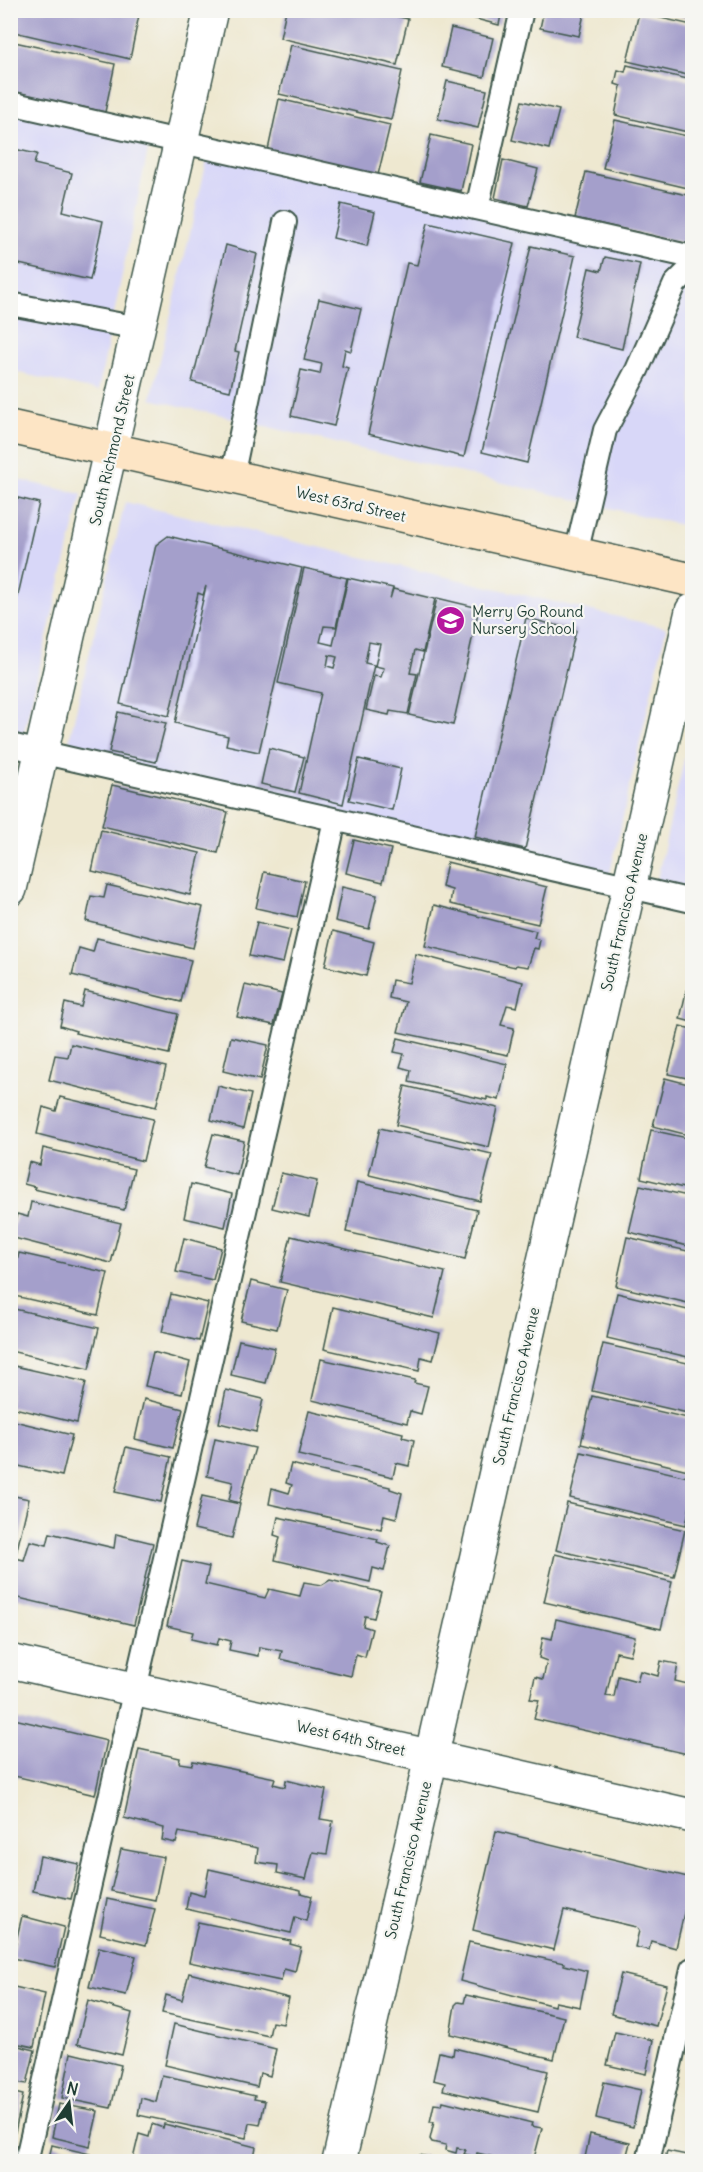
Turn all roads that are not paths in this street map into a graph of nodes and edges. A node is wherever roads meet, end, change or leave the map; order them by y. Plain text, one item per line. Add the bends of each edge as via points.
1 (211, 10) edge
2 (522, 10) edge
3 (10, 103) edge
4 (181, 141) junction
5 (477, 208) junction
6 (285, 222) dead end
7 (693, 257) edge
8 (693, 267) edge
9 (10, 304) edge
10 (139, 328) junction
11 (10, 427) edge
12 (111, 450) junction
13 (232, 477) junction
14 (576, 554) junction
15 (693, 580) edge
16 (693, 611) edge
17 (10, 745) edge
18 (43, 752) junction
19 (335, 820) junction
20 (629, 887) junction
21 (10, 889) edge
22 (693, 901) edge
23 (10, 1661) edge
24 (135, 1689) junction
25 (431, 1757) junction
26 (693, 1816) edge
27 (693, 1970) edge
28 (26, 2162) edge
29 (339, 2162) edge
30 (648, 2162) edge

1 - 4 street, South Richmond Street
2 - 5 lane
3 - 4 lane
4 - 5 lane
4 - 10 street, South Richmond Street
5 - 7 lane
6 - 13 lane
8 - 14 lane via 675,284 605,430
9 - 10 lane
10 - 12 street, South Richmond Street
11 - 12 main road, West 63rd Street
12 - 13 main road, West 63rd Street
12 - 18 street, South Richmond Street
13 - 14 main road, West 63rd Street
14 - 15 main road, West 63rd Street
16 - 20 street, South Francisco Avenue
17 - 18 lane
18 - 19 lane
18 - 21 street, South Richmond Street
19 - 20 lane
19 - 24 lane
20 - 22 lane
20 - 25 street, South Francisco Avenue
23 - 24 street, West 64th Street
24 - 25 street, West 64th Street
24 - 28 lane
25 - 26 street, West 64th Street
25 - 29 street, South Francisco Avenue
27 - 30 lane

